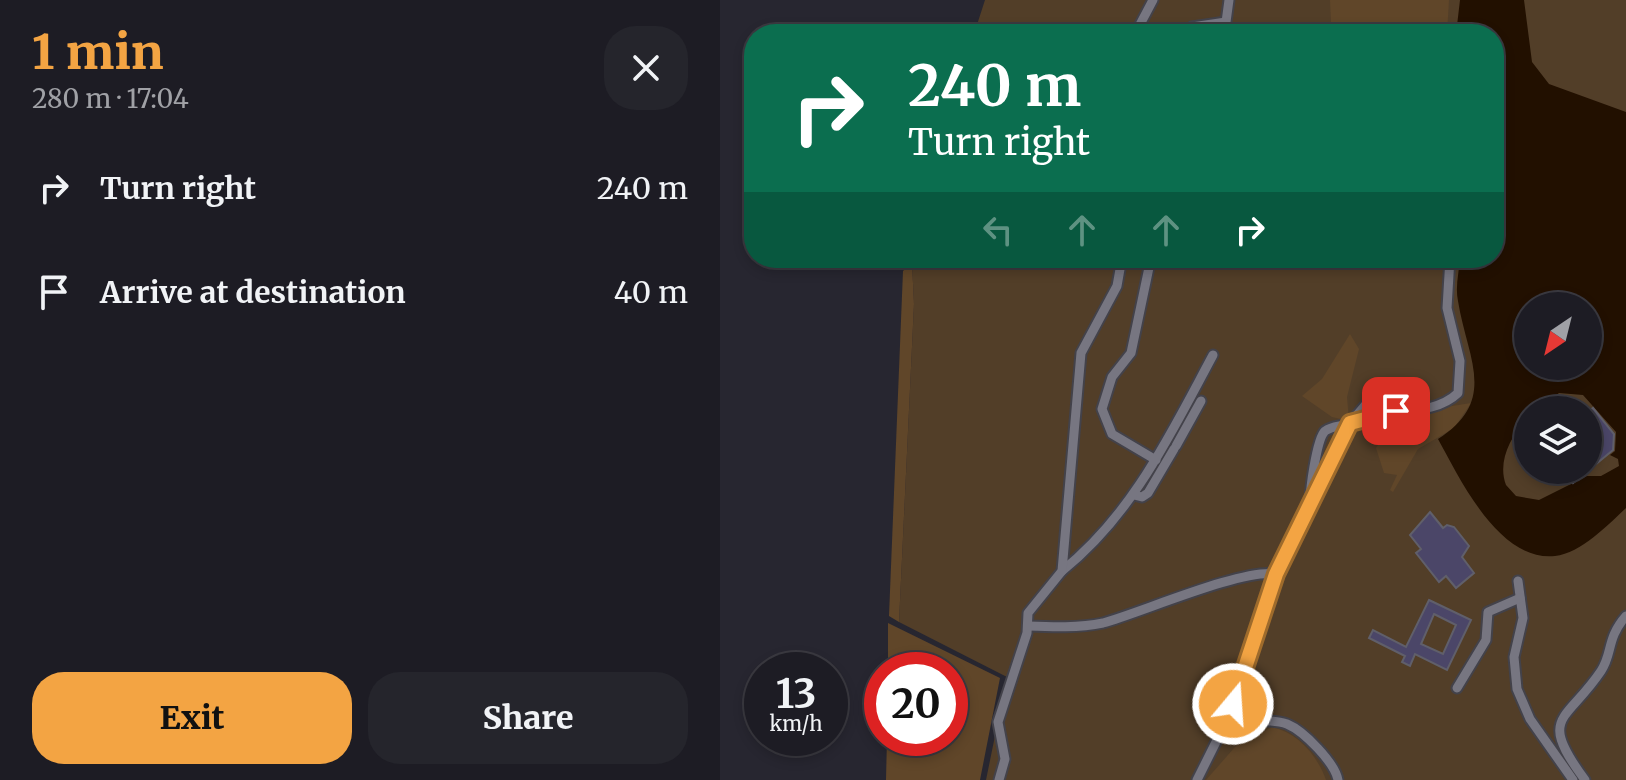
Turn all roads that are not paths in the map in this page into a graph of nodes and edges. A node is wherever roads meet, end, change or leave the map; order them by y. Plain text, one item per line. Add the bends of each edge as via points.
1 (1153, 0) edge
2 (1229, 0) edge
3 (1140, 24) edge
4 (1212, 24) edge
5 (1120, 268) edge
6 (1149, 268) edge
7 (1449, 268) edge
8 (1213, 355) dead end
9 (1201, 401) dead end
10 (1368, 402) dead end
11 (1350, 423) junction
12 (1156, 460) junction
13 (1134, 495) junction
14 (1311, 506) junction
15 (1062, 571) junction
16 (1276, 574) junction
17 (1518, 581) dead end
18 (1520, 598) junction
19 (1626, 616) edge
20 (1028, 626) junction
21 (1457, 688) dead end
22 (1233, 704) junction
23 (999, 780) edge
24 (1197, 780) edge
25 (1338, 780) edge
26 (1573, 780) edge
27 (1585, 780) edge

1 - 3 lane
2 - 4 lane via 1226,22
5 - 15 lane via 1117,286 1079,362
6 - 12 lane via 1131,353 1112,377 1102,409 1112,434
7 - 11 lane via 1447,308 1460,361 1458,393 1436,406
8 - 12 lane
9 - 13 lane via 1148,493
10 - 11 lane
11 - 14 lane
11 - 14 lane via 1322,435 1308,491
12 - 13 lane
13 - 15 lane via 1110,527
14 - 16 lane
15 - 20 lane via 1030,609
16 - 20 lane via 1261,574 1103,622
16 - 22 lane
17 - 18 lane
18 - 21 lane via 1488,612 1486,640
18 - 26 lane via 1523,618 1514,657 1517,689 1530,719
19 - 27 lane via 1611,636 1601,671 1562,719 1561,743
20 - 23 lane via 998,722 1005,759
22 - 24 lane
22 - 25 lane via 1248,719 1295,729 1333,764

